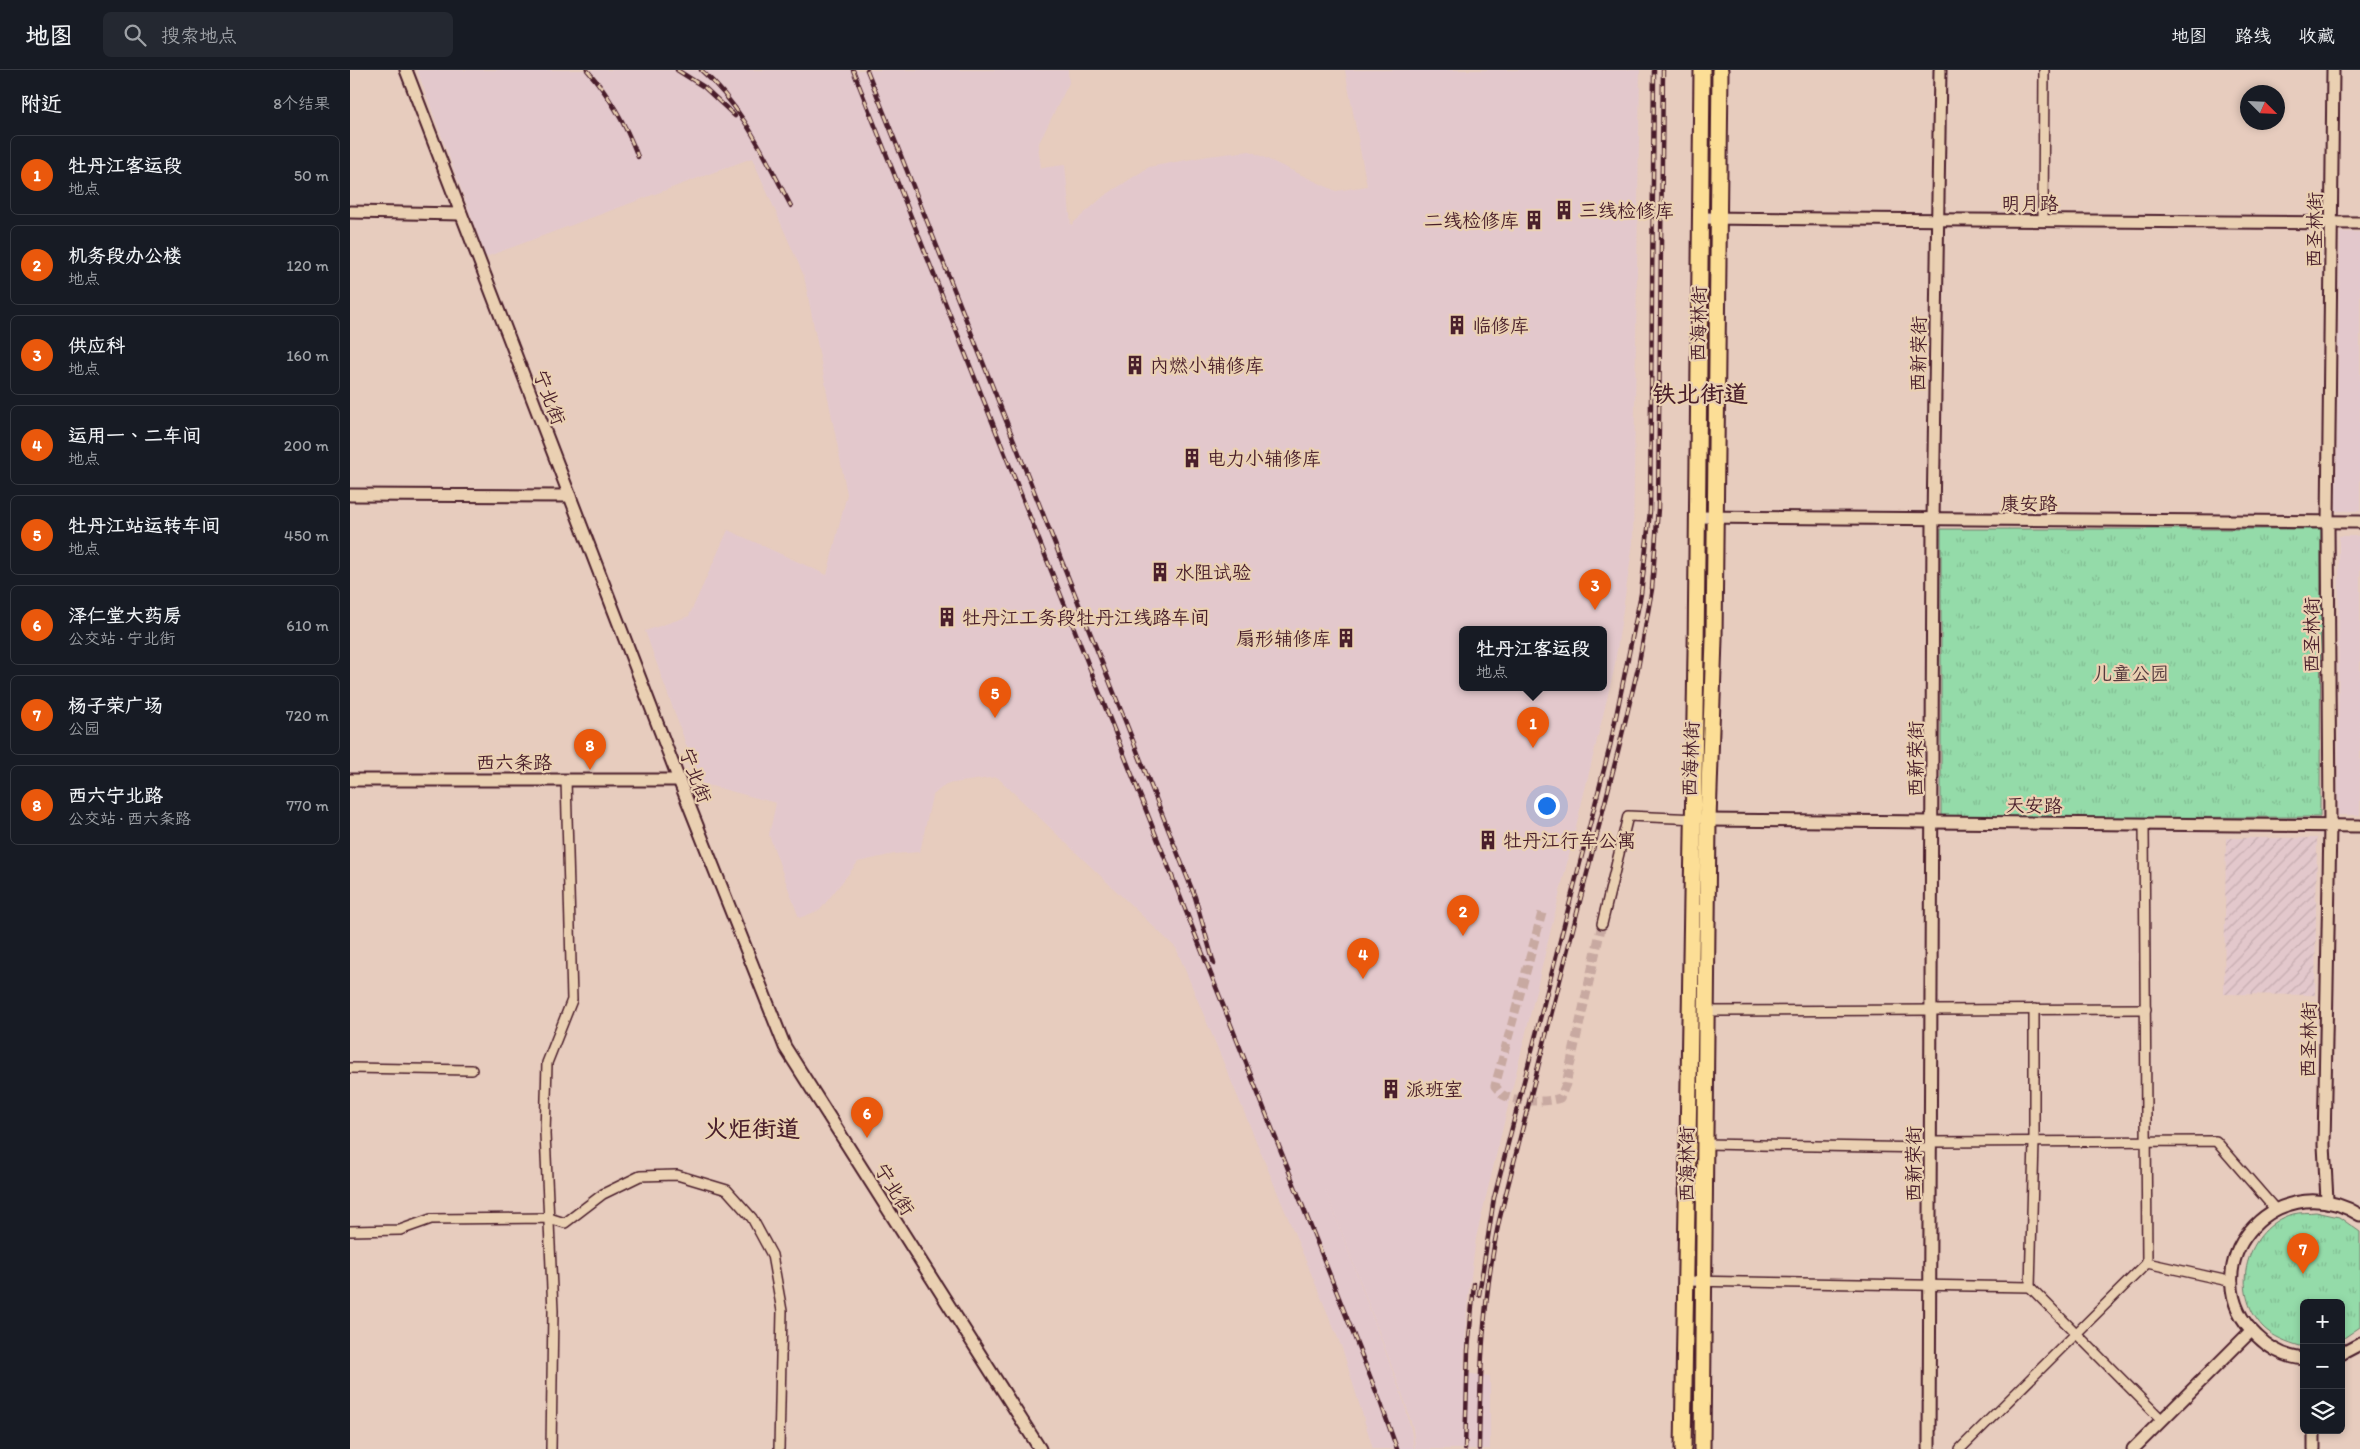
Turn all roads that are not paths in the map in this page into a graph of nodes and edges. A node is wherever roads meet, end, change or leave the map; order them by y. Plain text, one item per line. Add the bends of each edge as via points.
1 (406, 70) edge
2 (1702, 70) edge
3 (1720, 70) edge
4 (1940, 70) edge
5 (2044, 70) edge
6 (2333, 70) edge
7 (350, 212) edge
8 (461, 214) junction
9 (1700, 218) junction
10 (1719, 218) junction
11 (1938, 220) junction
12 (2043, 221) junction
13 (2331, 223) junction
14 (2360, 223) edge
15 (350, 495) edge
16 (570, 496) junction
17 (1697, 518) junction
18 (1716, 518) junction
19 (1934, 520) junction
20 (2328, 522) junction
21 (2360, 522) edge
22 (350, 780) edge
23 (566, 780) junction
24 (678, 780) junction
25 (1701, 819) junction
26 (1932, 822) junction
27 (2144, 824) junction
28 (2330, 826) junction
29 (2360, 826) edge
30 (1602, 924) tunnel mouth
31 (1932, 1008) junction
32 (2034, 1009) junction
33 (2146, 1009) junction
34 (1707, 1010) junction
35 (350, 1068) edge
36 (472, 1070) dead end
37 (2147, 1141) junction
38 (2034, 1142) junction
39 (1706, 1144) junction
40 (1931, 1145) junction
41 (2326, 1200) junction
42 (2275, 1209) junction
43 (2360, 1214) edge
44 (549, 1218) junction
45 (350, 1231) edge
46 (2147, 1264) junction
47 (1686, 1281) junction
48 (1705, 1281) junction
49 (2233, 1282) junction
50 (1930, 1285) junction
51 (2030, 1287) junction
52 (2251, 1331) junction
53 (2076, 1335) junction
54 (2360, 1344) edge
55 (2345, 1352) edge
56 (2300, 1358) edge
57 (2162, 1420) junction
58 (2314, 1434) edge
59 (1963, 1448) edge
60 (551, 1449) edge
61 (779, 1449) edge
62 (1040, 1449) edge
63 (1683, 1449) edge
64 (1702, 1449) edge
65 (1929, 1449) edge
66 (2133, 1449) edge
67 (2314, 1449) edge

1 - 8 street, 宁北街
2 - 9 highway, 西海林街
3 - 10 highway, 西海林街
4 - 11 street, 西新荣街
5 - 12 street
6 - 13 street, 西圣林街
7 - 8 street
8 - 16 street, 宁北街
9 - 10 street, 明月路
9 - 17 highway, 西海林街
10 - 11 street, 明月路
10 - 18 highway, 西海林街
11 - 12 street, 明月路
11 - 19 street, 西新荣街
12 - 13 street, 明月路
13 - 14 street, 明月路
13 - 20 street, 西圣林街
15 - 16 street
16 - 24 street, 宁北街
17 - 18 street, 康安路
17 - 25 highway, 西海林街
18 - 19 street, 康安路
18 - 25 highway, 西海林街
19 - 20 street, 康安路
19 - 26 street, 西新荣街
20 - 21 street, 康安路
20 - 28 street, 西圣林街
22 - 23 street, 西六条路
23 - 24 street, 西六条路
23 - 44 street via 572,1000 547,1063 545,1134
24 - 62 street, 宁北街 via 785,1047
25 - 26 street, 天安路
25 - 30 street via 1628,816
25 - 34 highway, 西海林街
25 - 47 highway, 西海林街
26 - 27 street, 天安路
26 - 31 street, 西新荣街
27 - 28 street, 天安路
27 - 33 street
28 - 29 street, 天安路
28 - 41 street, 西圣林街 via 2324,1145
31 - 32 street
31 - 34 street
31 - 40 street, 西新荣街
32 - 33 street
32 - 38 street
33 - 37 street
34 - 39 highway, 西海林街
35 - 36 street
37 - 38 street
37 - 42 street via 2216,1141
37 - 46 street
38 - 40 street
38 - 51 street
39 - 40 street
39 - 48 highway, 西海林街
40 - 50 street, 西新荣街
41 - 42 street via 2300,1201
41 - 43 street
42 - 49 street via 2248,1232 2237,1256
44 - 45 street via 431,1219 400,1230
44 - 60 street via 553,1310
44 - 61 street via 565,1223 603,1194 640,1176 676,1175 727,1190 752,1218 772,1255 782,1311
46 - 49 street
46 - 53 street
47 - 48 street
47 - 63 highway, 西海林街
48 - 50 street
48 - 64 highway, 西海林街
49 - 52 street via 2238,1308
50 - 51 street
50 - 65 street, 西新荣街
51 - 53 street
52 - 56 street via 2279,1352
52 - 57 street
53 - 57 street
53 - 59 street
54 - 55 street
57 - 66 street
58 - 67 street

